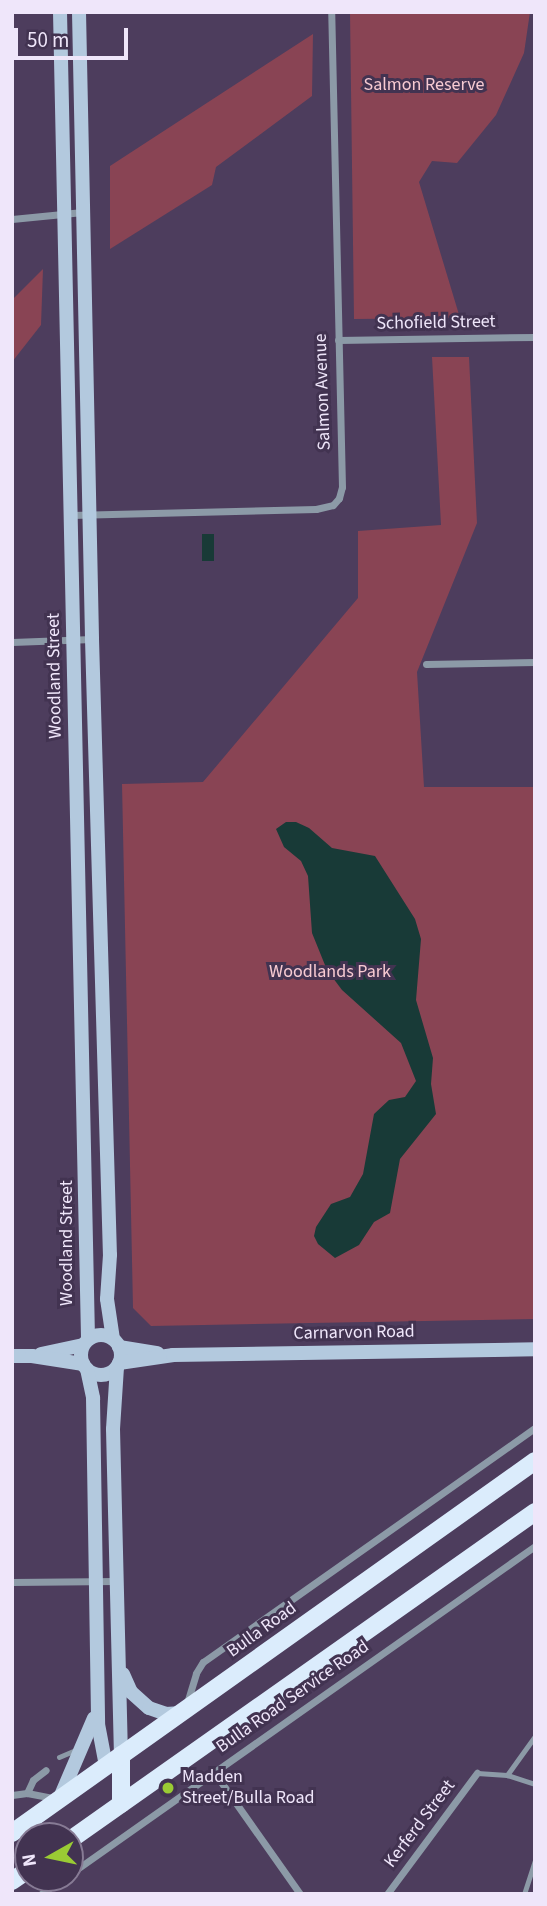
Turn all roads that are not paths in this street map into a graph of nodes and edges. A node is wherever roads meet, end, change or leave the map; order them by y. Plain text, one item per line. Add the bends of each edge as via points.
1 (60, 12) edge
2 (79, 12) edge
3 (331, 12) edge
4 (61, 67) junction
5 (80, 67) junction
6 (83, 212) junction
7 (65, 213) junction
8 (12, 219) edge
9 (535, 337) edge
10 (338, 340) junction
11 (71, 515) junction
12 (89, 515) junction
13 (92, 639) junction
14 (73, 640) junction
15 (12, 642) edge
16 (535, 662) edge
17 (426, 664) dead end
18 (106, 1127) junction
19 (85, 1128) junction
20 (86, 1342) junction
21 (116, 1343) junction
22 (535, 1349) edge
23 (173, 1355) junction
24 (12, 1356) edge
25 (32, 1356) junction
26 (118, 1365) junction
27 (85, 1367) junction
28 (535, 1429) edge
29 (535, 1461) edge
30 (535, 1512) edge
31 (535, 1546) edge
32 (96, 1581) junction
33 (116, 1581) junction
34 (12, 1582) edge
35 (119, 1660) junction
36 (97, 1704) junction
37 (185, 1711) junction
38 (535, 1737) edge
39 (83, 1748) junction
40 (121, 1755) junction
41 (59, 1757) dead end
42 (106, 1766) junction
43 (46, 1770) dead end
44 (214, 1772) junction
45 (477, 1773) joint
46 (507, 1775) junction
47 (535, 1784) edge
48 (27, 1793) junction
49 (12, 1795) edge
50 (59, 1800) junction
51 (120, 1805) junction
52 (84, 1830) edge
53 (12, 1833) edge
54 (535, 1860) edge
55 (84, 1864) edge
56 (300, 1894) edge
57 (387, 1894) edge
58 (524, 1894) edge

1 - 4 main road, Woodland Street
2 - 5 main road
3 - 10 street, Salmon Avenue
4 - 5 main road
4 - 7 main road, Woodland Street
5 - 6 main road
6 - 7 street
6 - 12 main road
7 - 8 street
7 - 11 main road, Woodland Street
9 - 10 street, Schofield Street
10 - 12 street, Salmon Avenue via 342,487 333,505
11 - 12 street, Salmon Avenue
11 - 14 main road, Woodland Street
12 - 13 main road
13 - 14 street
13 - 18 main road
14 - 15 street
14 - 19 main road, Woodland Street
16 - 17 street
18 - 19 main road
18 - 21 main road via 107,1299
19 - 20 main road, Woodland Street
20 - 21 main road via 100,1334
20 - 25 main road
20 - 27 main road
21 - 23 main road, Carnarvon Road
21 - 26 main road
22 - 23 main road, Carnarvon Road
23 - 26 main road, Carnarvon Road
24 - 25 main road
25 - 27 main road
26 - 27 main road via 105,1374
26 - 33 main road via 113,1429
27 - 32 main road via 93,1398
28 - 37 street via 207,1659 196,1673
29 - 37 main road, Bulla Road
30 - 51 main road
31 - 44 street, Bulla Road Service Road
32 - 33 street
32 - 34 street
32 - 36 main road
33 - 35 main road
35 - 37 main road via 126,1685 144,1704 166,1714
35 - 40 main road
36 - 39 main road
36 - 42 main road
37 - 40 main road, Bulla Road
38 - 46 lane
39 - 41 lane
39 - 50 main road
40 - 42 main road, Bulla Road
40 - 51 main road
42 - 50 main road, Bulla Road
42 - 51 main road
43 - 48 street via 33,1780
44 - 55 street, Bulla Road Service Road
44 - 56 street
45 - 46 lane
45 - 57 street, Kerferd Street
46 - 47 lane
48 - 49 street
48 - 50 street
50 - 53 main road, Bulla Road
51 - 52 main road
54 - 58 lane

